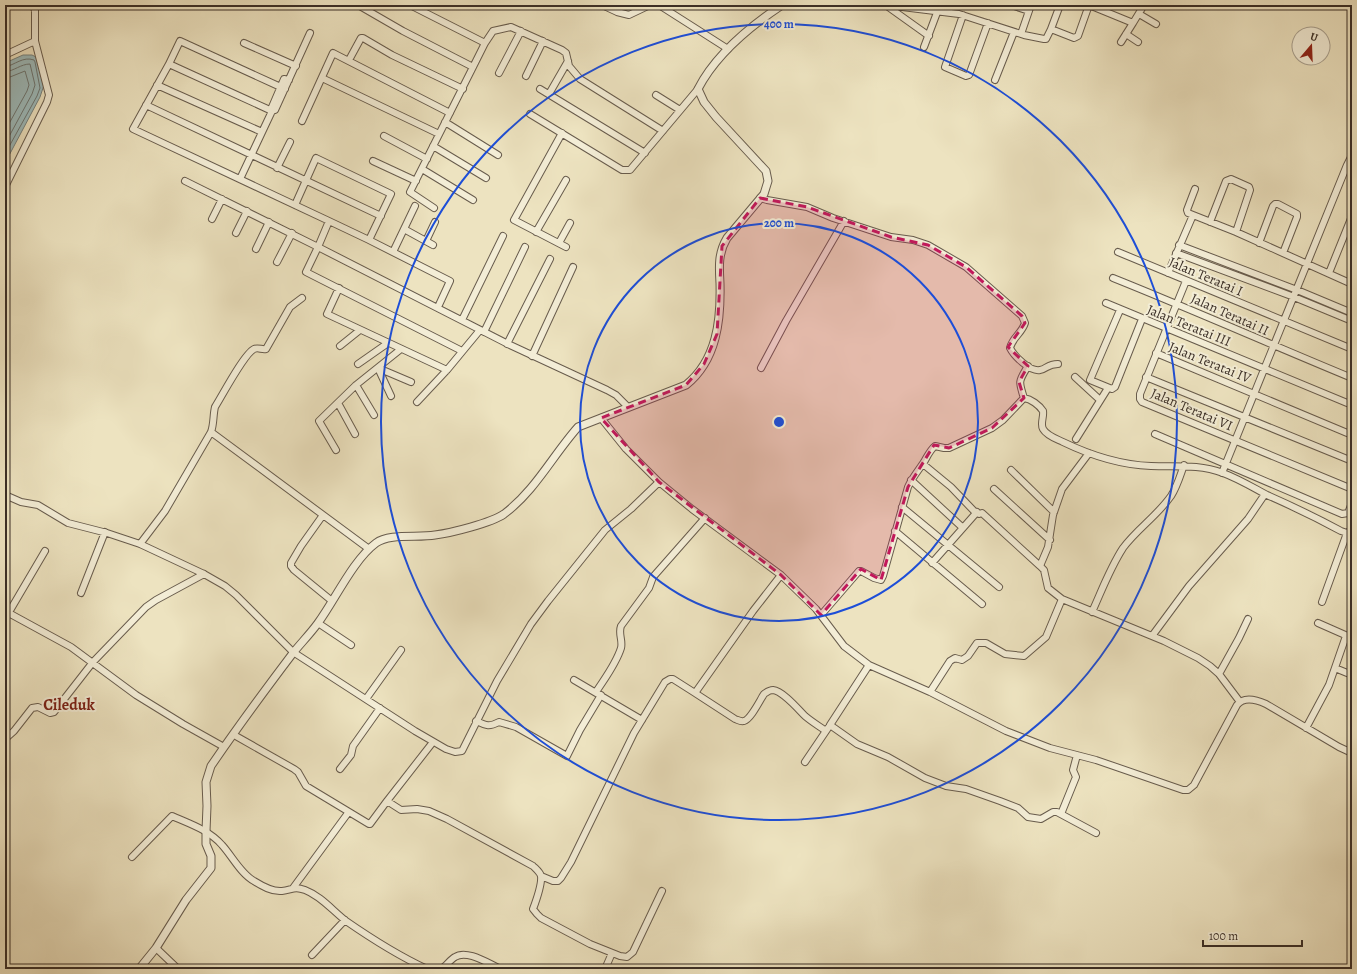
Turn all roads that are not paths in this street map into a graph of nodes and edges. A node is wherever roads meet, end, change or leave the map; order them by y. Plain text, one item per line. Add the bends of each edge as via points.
1 (358, 5) edge
2 (410, 5) edge
3 (602, 5) edge
4 (650, 5) edge
5 (660, 5) edge
6 (782, 5) edge
7 (886, 5) edge
8 (1011, 5) edge
9 (1060, 5) edge
10 (1089, 5) edge
11 (1144, 5) edge
12 (34, 6) edge
13 (1030, 8) edge
14 (938, 10) junction
15 (1139, 14) junction
16 (963, 15) junction
17 (988, 23) junction
18 (1133, 23) junction
19 (1156, 24) dead end
20 (1051, 28) junction
21 (521, 31) junction
22 (1014, 32) junction
23 (310, 33) dead end
24 (1021, 34) junction
25 (1126, 34) junction
26 (929, 36) junction
27 (35, 42) junction
28 (244, 42) dead end
29 (485, 42) junction
30 (543, 42) junction
31 (1121, 42) dead end
32 (1138, 42) dead end
33 (924, 47) dead end
34 (728, 49) junction
35 (5, 55) edge
36 (348, 60) junction
37 (568, 60) junction
38 (168, 64) junction
39 (296, 66) junction
40 (473, 67) junction
41 (499, 73) dead end
42 (526, 76) dead end
43 (322, 78) junction
44 (995, 80) dead end
45 (157, 85) junction
46 (283, 88) junction
47 (462, 89) junction
48 (540, 89) dead end
49 (698, 89) junction
50 (549, 94) junction
51 (656, 95) dead end
52 (146, 105) junction
53 (680, 110) junction
54 (272, 111) junction
55 (450, 113) junction
56 (530, 114) dead end
57 (302, 121) dead end
58 (445, 122) junction
59 (663, 131) junction
60 (262, 132) junction
61 (562, 133) junction
62 (439, 134) junction
63 (384, 136) dead end
64 (290, 142) dead end
65 (433, 146) junction
66 (645, 153) junction
67 (251, 155) junction
68 (498, 155) dead end
69 (1352, 155) edge
70 (427, 159) junction
71 (373, 161) dead end
72 (1349, 167) edge
73 (277, 168) junction
74 (422, 169) junction
75 (486, 178) dead end
76 (240, 179) junction
77 (566, 180) dead end
78 (186, 181) dead end
79 (306, 181) junction
80 (416, 181) junction
81 (5, 187) edge
82 (1195, 189) dead end
83 (760, 198) junction
84 (222, 199) junction
85 (473, 200) dead end
86 (295, 205) junction
87 (415, 206) dead end
88 (434, 208) dead end
89 (247, 212) junction
90 (1192, 215) junction
91 (381, 216) junction
92 (1352, 216) edge
93 (212, 219) dead end
94 (329, 221) junction
95 (844, 221) junction
96 (269, 222) junction
97 (435, 222) dead end
98 (1210, 222) junction
99 (570, 223) dead end
100 (404, 229) junction
101 (536, 232) junction
102 (1236, 232) junction
103 (236, 233) dead end
104 (292, 234) junction
105 (503, 236) dead end
106 (369, 240) junction
107 (426, 241) junction
108 (559, 243) junction
109 (1259, 243) junction
110 (433, 245) dead end
111 (1179, 245) junction
112 (318, 247) junction
113 (525, 247) dead end
114 (566, 247) dead end
115 (256, 248) dead end
116 (393, 252) junction
117 (1118, 252) dead end
118 (1176, 253) junction
119 (1283, 253) junction
120 (550, 259) dead end
121 (277, 262) dead end
122 (1307, 264) junction
123 (573, 267) dead end
124 (1168, 273) junction
125 (1329, 273) junction
126 (1112, 278) dead end
127 (1186, 281) junction
128 (1352, 284) edge
129 (340, 288) junction
130 (1297, 290) junction
131 (1294, 297) junction
132 (302, 298) dead end
133 (1106, 303) dead end
134 (1177, 304) junction
135 (438, 308) junction
136 (1120, 310) junction
137 (1352, 313) edge
138 (1142, 319) junction
139 (462, 320) junction
140 (1352, 321) edge
141 (1283, 322) junction
142 (1166, 328) junction
143 (360, 330) junction
144 (482, 331) junction
145 (388, 343) junction
146 (507, 344) junction
147 (340, 346) dead end
148 (1274, 346) junction
149 (401, 349) junction
150 (1352, 349) edge
151 (462, 351) junction
152 (1156, 353) junction
153 (532, 356) junction
154 (358, 364) dead end
155 (1058, 364) dead end
156 (1028, 366) junction
157 (378, 368) junction
158 (761, 368) dead end
159 (1264, 369) junction
160 (447, 370) junction
161 (394, 375) junction
162 (1075, 377) dead end
163 (1146, 377) junction
164 (1352, 378) edge
165 (1090, 380) junction
166 (411, 382) dead end
167 (385, 384) junction
168 (356, 385) junction
169 (1086, 387) junction
170 (1108, 388) junction
171 (1255, 394) junction
172 (391, 396) dead end
173 (1024, 398) junction
174 (1100, 400) junction
175 (417, 402) dead end
176 (338, 403) junction
177 (1352, 405) edge
178 (628, 407) junction
179 (374, 415) dead end
180 (601, 418) junction
181 (1245, 418) junction
182 (211, 432) junction
183 (355, 434) dead end
184 (1156, 434) dead end
185 (1352, 435) edge
186 (1076, 439) dead end
187 (1236, 441) junction
188 (336, 450) dead end
189 (1089, 454) junction
190 (1352, 461) edge
191 (923, 464) junction
192 (1227, 464) junction
193 (1184, 465) junction
194 (1011, 470) dead end
195 (1222, 473) junction
196 (911, 480) junction
197 (659, 482) junction
198 (994, 489) dead end
199 (1352, 490) edge
200 (1266, 494) junction
201 (5, 495) edge
202 (1352, 503) edge
203 (902, 507) junction
204 (977, 512) junction
205 (1054, 512) junction
206 (323, 515) junction
207 (705, 518) junction
208 (963, 528) junction
209 (895, 531) junction
210 (1350, 531) edge
211 (105, 532) junction
212 (1050, 540) junction
213 (140, 544) junction
214 (948, 545) junction
215 (369, 549) junction
216 (45, 551) dead end
217 (932, 563) junction
218 (1040, 566) junction
219 (204, 574) junction
220 (781, 575) junction
221 (999, 587) dead end
222 (81, 593) dead end
223 (1062, 599) junction
224 (332, 601) junction
225 (1322, 602) dead end
226 (982, 604) dead end
227 (1092, 612) junction
228 (6, 614) edge
229 (821, 615) junction
230 (1248, 619) dead end
231 (318, 623) junction
232 (1318, 623) dead end
233 (1152, 636) junction
234 (1349, 637) edge
235 (351, 645) dead end
236 (401, 650) dead end
237 (293, 652) junction
238 (93, 662) junction
239 (869, 665) junction
240 (1335, 668) junction
241 (1219, 674) junction
242 (1352, 675) edge
243 (574, 680) dead end
244 (930, 692) junction
245 (695, 693) junction
246 (598, 694) junction
247 (366, 699) junction
248 (1240, 702) junction
249 (380, 708) junction
250 (642, 720) junction
251 (476, 721) junction
252 (830, 725) junction
253 (1306, 728) junction
254 (826, 732) junction
255 (234, 735) junction
256 (5, 739) edge
257 (433, 742) junction
258 (224, 747) junction
259 (1352, 753) edge
260 (1077, 755) junction
261 (805, 762) dead end
262 (340, 769) dead end
263 (387, 801) junction
264 (348, 813) junction
265 (1061, 814) junction
266 (206, 831) junction
267 (1096, 833) dead end
268 (132, 857) dead end
269 (541, 876) junction
270 (293, 888) junction
271 (662, 891) dead end
272 (345, 920) junction
273 (156, 948) junction
274 (612, 952) junction
275 (312, 955) dead end
276 (139, 969) edge
277 (178, 969) edge
278 (427, 969) edge
279 (441, 969) edge
280 (500, 969) edge
281 (604, 969) edge

1 - 40 street
2 - 29 street
3 - 4 street via 629,15
5 - 34 street
6 - 34 street
7 - 14 street
7 - 26 street
8 - 13 street
9 - 20 street
10 - 18 street
10 - 20 street via 1078,36 1074,38
11 - 15 street
12 - 27 street
13 - 24 street
14 - 16 street
14 - 26 street
15 - 18 street
15 - 19 street
16 - 17 street
16 - 17 street via 945,67 966,76 969,76
17 - 22 street
18 - 25 street
20 - 24 street via 1044,40
21 - 29 street via 511,27 493,31
21 - 30 street
21 - 41 street
22 - 24 street
22 - 44 street
23 - 39 street
25 - 31 street
25 - 32 street
26 - 33 street
27 - 35 street
27 - 81 street via 49,94
28 - 39 street
29 - 40 street
30 - 37 street via 564,51
30 - 42 street
34 - 49 street via 711,66
36 - 43 street via 333,53
36 - 47 street via 363,38
36 - 55 street
37 - 50 street
37 - 59 street via 576,75 586,84
38 - 45 street
38 - 46 street via 180,41
38 - 54 street
39 - 46 street via 289,80 284,79
40 - 47 street
43 - 57 street
43 - 62 street
45 - 52 street
45 - 60 street
46 - 54 street
47 - 55 street
48 - 50 street
49 - 53 street
49 - 83 street via 716,117 766,171 768,185
50 - 66 street
51 - 53 street
52 - 67 street
52 - 76 street via 133,129
53 - 59 street
54 - 60 street
55 - 58 street
56 - 61 street
58 - 62 street
58 - 68 street
59 - 66 street
60 - 67 street
61 - 66 street via 622,170 630,170
61 - 101 street via 514,220
62 - 65 street
63 - 70 street
64 - 73 street
65 - 70 street
65 - 75 street
67 - 73 street
67 - 76 street
69 - 72 street
70 - 74 street
71 - 80 street
72 - 122 street
73 - 79 street
74 - 80 street
74 - 85 street
76 - 86 street
77 - 101 street
78 - 84 street
79 - 86 street
79 - 91 street
79 - 91 street via 316,158 391,194
80 - 88 street via 410,192
82 - 90 street via 1187,211
83 - 95 street via 807,207
83 - 178 street via 722,246 719,263 720,310 717,334 704,364 686,385
84 - 89 street
84 - 93 street
86 - 94 street
87 - 100 street
89 - 96 street
89 - 103 street
90 - 98 street
90 - 111 street
91 - 106 street
92 - 125 street
94 - 106 street
94 - 112 street
95 - 156 street via 892,237 921,242 966,267 1022,316 1025,323 1023,330 1010,348 1013,354
95 - 158 street
96 - 104 street
96 - 115 street
97 - 107 street
98 - 102 street
98 - 102 street via 1226,181 1231,179 1250,190
99 - 108 street
100 - 107 street
100 - 116 street
101 - 108 street
102 - 109 street
104 - 112 street
104 - 121 street
105 - 139 street
106 - 116 street
107 - 110 street
108 - 114 street
109 - 119 street
109 - 119 street via 1273,206 1278,204 1297,214
111 - 118 street
111 - 130 street
112 - 129 street via 306,272
112 - 135 street
113 - 144 street
116 - 135 street via 450,281
117 - 124 street, Jalan Teratai I
118 - 124 street
118 - 131 street
119 - 122 street
120 - 146 street
122 - 125 street
122 - 130 street
123 - 153 street
124 - 127 street, Jalan Teratai I
125 - 128 street
126 - 134 street, Jalan Teratai II
127 - 134 street
127 - 141 street, Jalan Teratai I
129 - 143 street via 326,314
129 - 151 street
130 - 131 street
130 - 137 street
131 - 140 street
131 - 141 street
132 - 182 street via 290,307 266,349 256,348 250,351 216,407
133 - 136 street, Jalan Teratai III
134 - 142 street
134 - 148 street, Jalan Teratai II
135 - 139 street
136 - 138 street, Jalan Teratai III
136 - 165 street
138 - 142 street, Jalan Teratai III
138 - 170 street via 1115,387
139 - 144 street
141 - 148 street
141 - 150 street, Jalan Teratai I
142 - 152 street
142 - 159 street, Jalan Teratai III
143 - 145 street
143 - 147 street
144 - 146 street
144 - 151 street
145 - 149 street
145 - 154 street
146 - 153 street
148 - 159 street
148 - 164 street, Jalan Teratai II
149 - 157 street
149 - 160 street
151 - 160 street
152 - 163 street
152 - 171 street, Jalan Teratai IV
153 - 178 street via 607,390
155 - 156 street via 1050,364 1040,370
156 - 173 street via 1019,383
157 - 161 street
157 - 167 street
157 - 168 street
159 - 171 street
159 - 177 street, Jalan Teratai III
160 - 175 street
161 - 166 street
161 - 167 street
162 - 169 street
163 - 181 street
163 - 187 street, Jalan Teratai VI via 1140,394 1142,402
165 - 169 street
165 - 170 street
167 - 172 street
168 - 176 street
168 - 179 street
169 - 174 street
170 - 174 street
171 - 181 street
171 - 185 street, Jalan Teratai IV
173 - 189 street via 1043,411 1042,427 1046,433
173 - 191 street via 992,428 949,448 934,447
174 - 186 street
176 - 183 street
176 - 188 street via 319,421
178 - 180 street
180 - 197 street
180 - 215 street via 578,427 536,482 503,514 479,524 436,535 384,538
181 - 187 street
181 - 190 street
182 - 206 street
182 - 213 street via 165,511
184 - 192 street
187 - 192 street
187 - 199 street, Jalan Teratai VI
189 - 193 street via 1150,466
189 - 205 street via 1062,489
191 - 196 street
191 - 204 street
192 - 195 street
192 - 202 street via 1342,514 1348,513
193 - 195 street
193 - 227 street via 1171,496 1134,535 1114,563
194 - 205 street
195 - 200 street via 1246,482
196 - 203 street
196 - 208 street
197 - 207 street
197 - 251 street via 604,530 548,601 504,669
198 - 212 street
200 - 210 street
200 - 233 street via 1248,519 1189,586
201 - 211 street via 21,502 38,505 68,523
203 - 209 street
203 - 214 street
204 - 208 street
204 - 218 street via 982,513
205 - 212 street
206 - 215 street
206 - 224 street via 301,546 291,566
207 - 220 street
207 - 246 street via 653,577 649,588 621,626 622,642 619,653
208 - 214 street
209 - 217 street
209 - 229 street via 881,580 861,570 858,571
210 - 225 street
211 - 213 street
211 - 222 street
212 - 218 street
213 - 219 street
214 - 217 street
214 - 221 street
215 - 224 street
216 - 228 street via 32,576
217 - 226 street
218 - 223 street via 1044,570 1048,588
219 - 237 street via 236,595
219 - 238 street via 146,607
220 - 229 street
220 - 245 street
223 - 227 street
223 - 244 street via 1046,637 1024,656 1005,654 986,643 977,643 962,660 954,658 950,661
224 - 231 street
227 - 233 street
228 - 238 street via 55,638
229 - 239 street via 844,646
230 - 241 street
231 - 235 street
231 - 237 street
232 - 234 street
233 - 241 street via 1198,658
234 - 240 street
236 - 247 street
237 - 247 street
237 - 255 street
238 - 256 street via 54,712 50,713 38,707 32,708 14,732
238 - 258 street via 136,695
239 - 244 street
239 - 252 street
240 - 242 street
240 - 253 street
241 - 248 street
243 - 246 street
244 - 260 street via 1006,731 1050,748
245 - 250 street via 670,679 664,684
245 - 254 street via 742,722 750,717 764,694 773,690
246 - 250 street
246 - 251 street via 567,756 516,727 499,722 494,726 487,726
247 - 249 street
248 - 253 street via 1259,701
248 - 260 street via 1194,785 1188,790
249 - 257 street
249 - 262 street
250 - 269 street via 561,878 553,881
251 - 257 street via 462,751 455,752
252 - 254 street
252 - 265 street via 857,744 925,778 1000,801 1037,820 1053,812
253 - 259 street
254 - 261 street
255 - 258 street
255 - 264 street via 294,769 306,786
257 - 263 street
258 - 266 street via 207,776
260 - 265 street via 1073,770 1076,776
263 - 264 street via 370,824
263 - 269 street via 401,810 429,811 447,819 532,866
264 - 270 street
265 - 267 street
266 - 268 street via 172,816
266 - 270 street via 221,844 252,880 272,891
266 - 273 street via 211,868 186,900
269 - 274 street via 533,909 537,914 590,944
270 - 272 street via 314,895
271 - 274 street via 630,955 624,957
272 - 275 street
272 - 278 street via 390,950
273 - 276 street
273 - 277 street
274 - 281 street
279 - 280 street via 461,954

